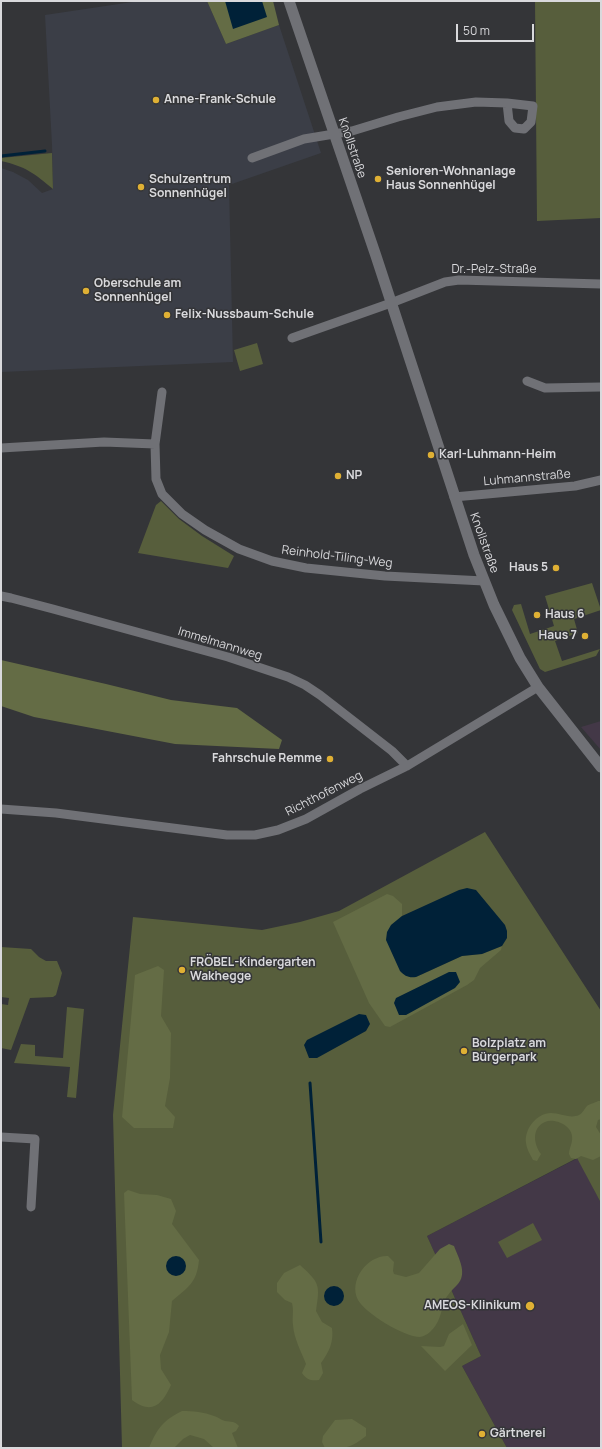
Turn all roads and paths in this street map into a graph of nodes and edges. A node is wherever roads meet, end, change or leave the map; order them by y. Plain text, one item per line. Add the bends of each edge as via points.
1 (289, 1) edge
2 (507, 103) dead end
3 (333, 134) junction
4 (252, 158) dead end
5 (601, 284) edge
6 (391, 304) junction
7 (292, 338) dead end
8 (527, 381) dead end
9 (601, 387) edge
10 (162, 392) dead end
11 (155, 444) junction
12 (1, 448) edge
13 (601, 480) edge
14 (454, 497) junction
15 (484, 581) junction
16 (1, 596) edge
17 (538, 687) junction
18 (407, 766) junction
19 (601, 767) edge
20 (1, 809) edge
21 (1, 1138) edge
22 (31, 1207) dead end

1 - 3 street, Knollstraße
2 - 3 street via 476,102 437,107
3 - 4 street via 304,139
3 - 6 street, Knollstraße
5 - 6 street, Dr.-Pelz-Straße via 459,280 445,282
6 - 7 street
6 - 14 street, Knollstraße
8 - 9 street via 545,388
10 - 11 street, Reinhold-Tiling-Weg
11 - 12 street via 104,442
11 - 15 street, Reinhold-Tiling-Weg via 156,479 162,494 182,514 239,549 272,562 306,568
13 - 14 street, Luhmannstraße via 575,486
14 - 15 street, Knollstraße
15 - 17 street, Knollstraße via 520,658
16 - 18 street, Immelmannweg via 228,657 305,684 392,751
17 - 18 street, Richthofenweg
17 - 19 street, Knollstraße
18 - 20 street, Richthofenweg via 306,819 278,830 255,835 227,835 56,813
21 - 22 street via 35,1139

